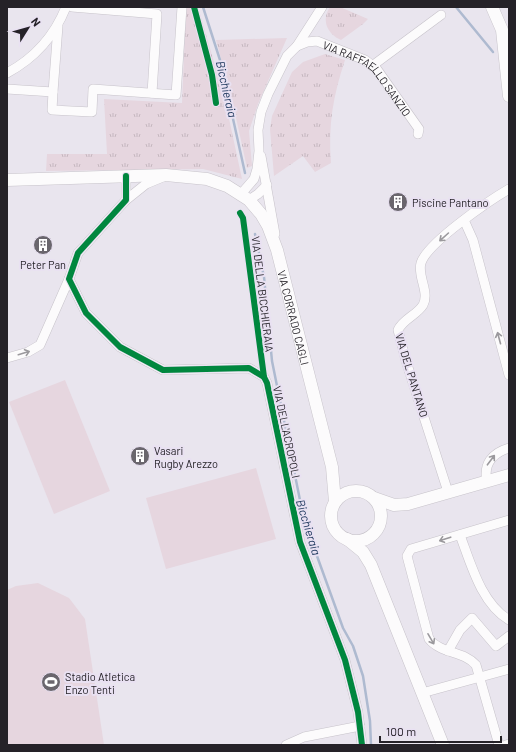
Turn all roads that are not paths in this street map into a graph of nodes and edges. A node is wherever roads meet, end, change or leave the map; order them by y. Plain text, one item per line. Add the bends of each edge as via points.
1 (66, 7) edge
2 (72, 7) edge
3 (182, 7) edge
4 (322, 7) edge
5 (492, 7) edge
6 (441, 14) dead end
7 (58, 25) junction
8 (502, 30) junction
9 (509, 43) edge
10 (297, 46) junction
11 (372, 66) junction
12 (7, 73) edge
13 (507, 74) edge
14 (7, 89) edge
15 (54, 92) junction
16 (152, 93) junction
17 (509, 96) edge
18 (418, 134) dead end
19 (259, 151) junction
20 (166, 175) junction
21 (126, 176) junction
22 (7, 180) edge
23 (267, 185) junction
24 (509, 189) edge
25 (245, 197) junction
26 (126, 200) junction
27 (464, 220) junction
28 (277, 250) junction
29 (69, 279) junction
30 (7, 358) edge
31 (509, 375) edge
32 (509, 448) edge
33 (332, 467) junction
34 (509, 475) edge
35 (487, 482) junction
36 (349, 492) junction
37 (448, 492) junction
38 (374, 498) junction
39 (335, 502) junction
40 (408, 504) junction
41 (509, 520) edge
42 (379, 527) junction
43 (460, 535) junction
44 (347, 539) junction
45 (371, 565) junction
46 (509, 620) edge
47 (509, 636) edge
48 (448, 651) junction
49 (509, 669) edge
50 (481, 677) junction
51 (422, 693) junction
52 (360, 726) junction
53 (509, 744) edge
54 (286, 745) edge
55 (362, 745) edge
56 (443, 745) edge
57 (499, 745) edge
58 (506, 745) edge

1 - 7 street
2 - 16 street via 157,14
3 - 16 street via 176,95
4 - 10 street
5 - 8 main road
6 - 11 street
7 - 12 street via 43,46
7 - 15 street
8 - 9 street
8 - 13 main road
10 - 11 street, VIA RAFFAELLO SANZIO via 317,41 365,60
10 - 19 street via 287,56 261,112 258,130
11 - 18 street, VIA RAFFAELLO SANZIO via 419,129
13 - 17 main road
14 - 15 street
15 - 16 street via 52,110 92,112 93,89
19 - 23 street
19 - 25 street via 254,179
20 - 21 main road
20 - 25 main road, VIA CORRADO CAGLI via 207,179 227,186
20 - 26 street via 146,184
21 - 22 main road
21 - 26 street
23 - 25 street via 258,194
23 - 28 street
24 - 27 street, VIA DEL PANTANO
25 - 28 main road, VIA CORRADO CAGLI via 262,214
26 - 29 street via 78,253
31 -> 27 street via 473,240
27 -> 37 street, VIA DEL PANTANO via 426,254 420,269 425,298 423,305 401,323 398,330
28 - 33 main road, VIA CORRADO CAGLI
30 -> 29 street via 28,352 40,345
29 - 52 street, VIA DELL'ACROPOLI via 86,313 120,347 163,370 249,368 264,377 300,542 344,660
35 -> 32 street via 485,473 490,460 499,451
33 - 36 main road, VIA CORRADO CAGLI
33 - 39 main road, VIA CORRADO CAGLI
34 - 35 main road
35 - 37 main road
36 - 38 main road via 363,491
36 - 39 main road
37 - 40 main road
38 - 40 main road via 394,505
38 - 42 main road via 381,510
39 - 44 main road via 331,516 332,524
40 - 42 main road
41 - 43 street
42 - 44 main road via 364,540
42 - 45 main road via 372,543
43 - 46 street via 473,570 488,599 499,614
43 -> 48 street via 411,549 407,556 429,639 433,644
44 - 45 main road via 363,552
45 - 51 main road
47 - 48 street via 496,646 472,618 460,630
48 - 50 street via 474,662
49 - 50 street
50 - 51 street
50 - 57 street
51 - 56 main road
52 - 54 street via 304,737
52 - 55 street, VIA DELL'ACROPOLI
53 - 58 street

